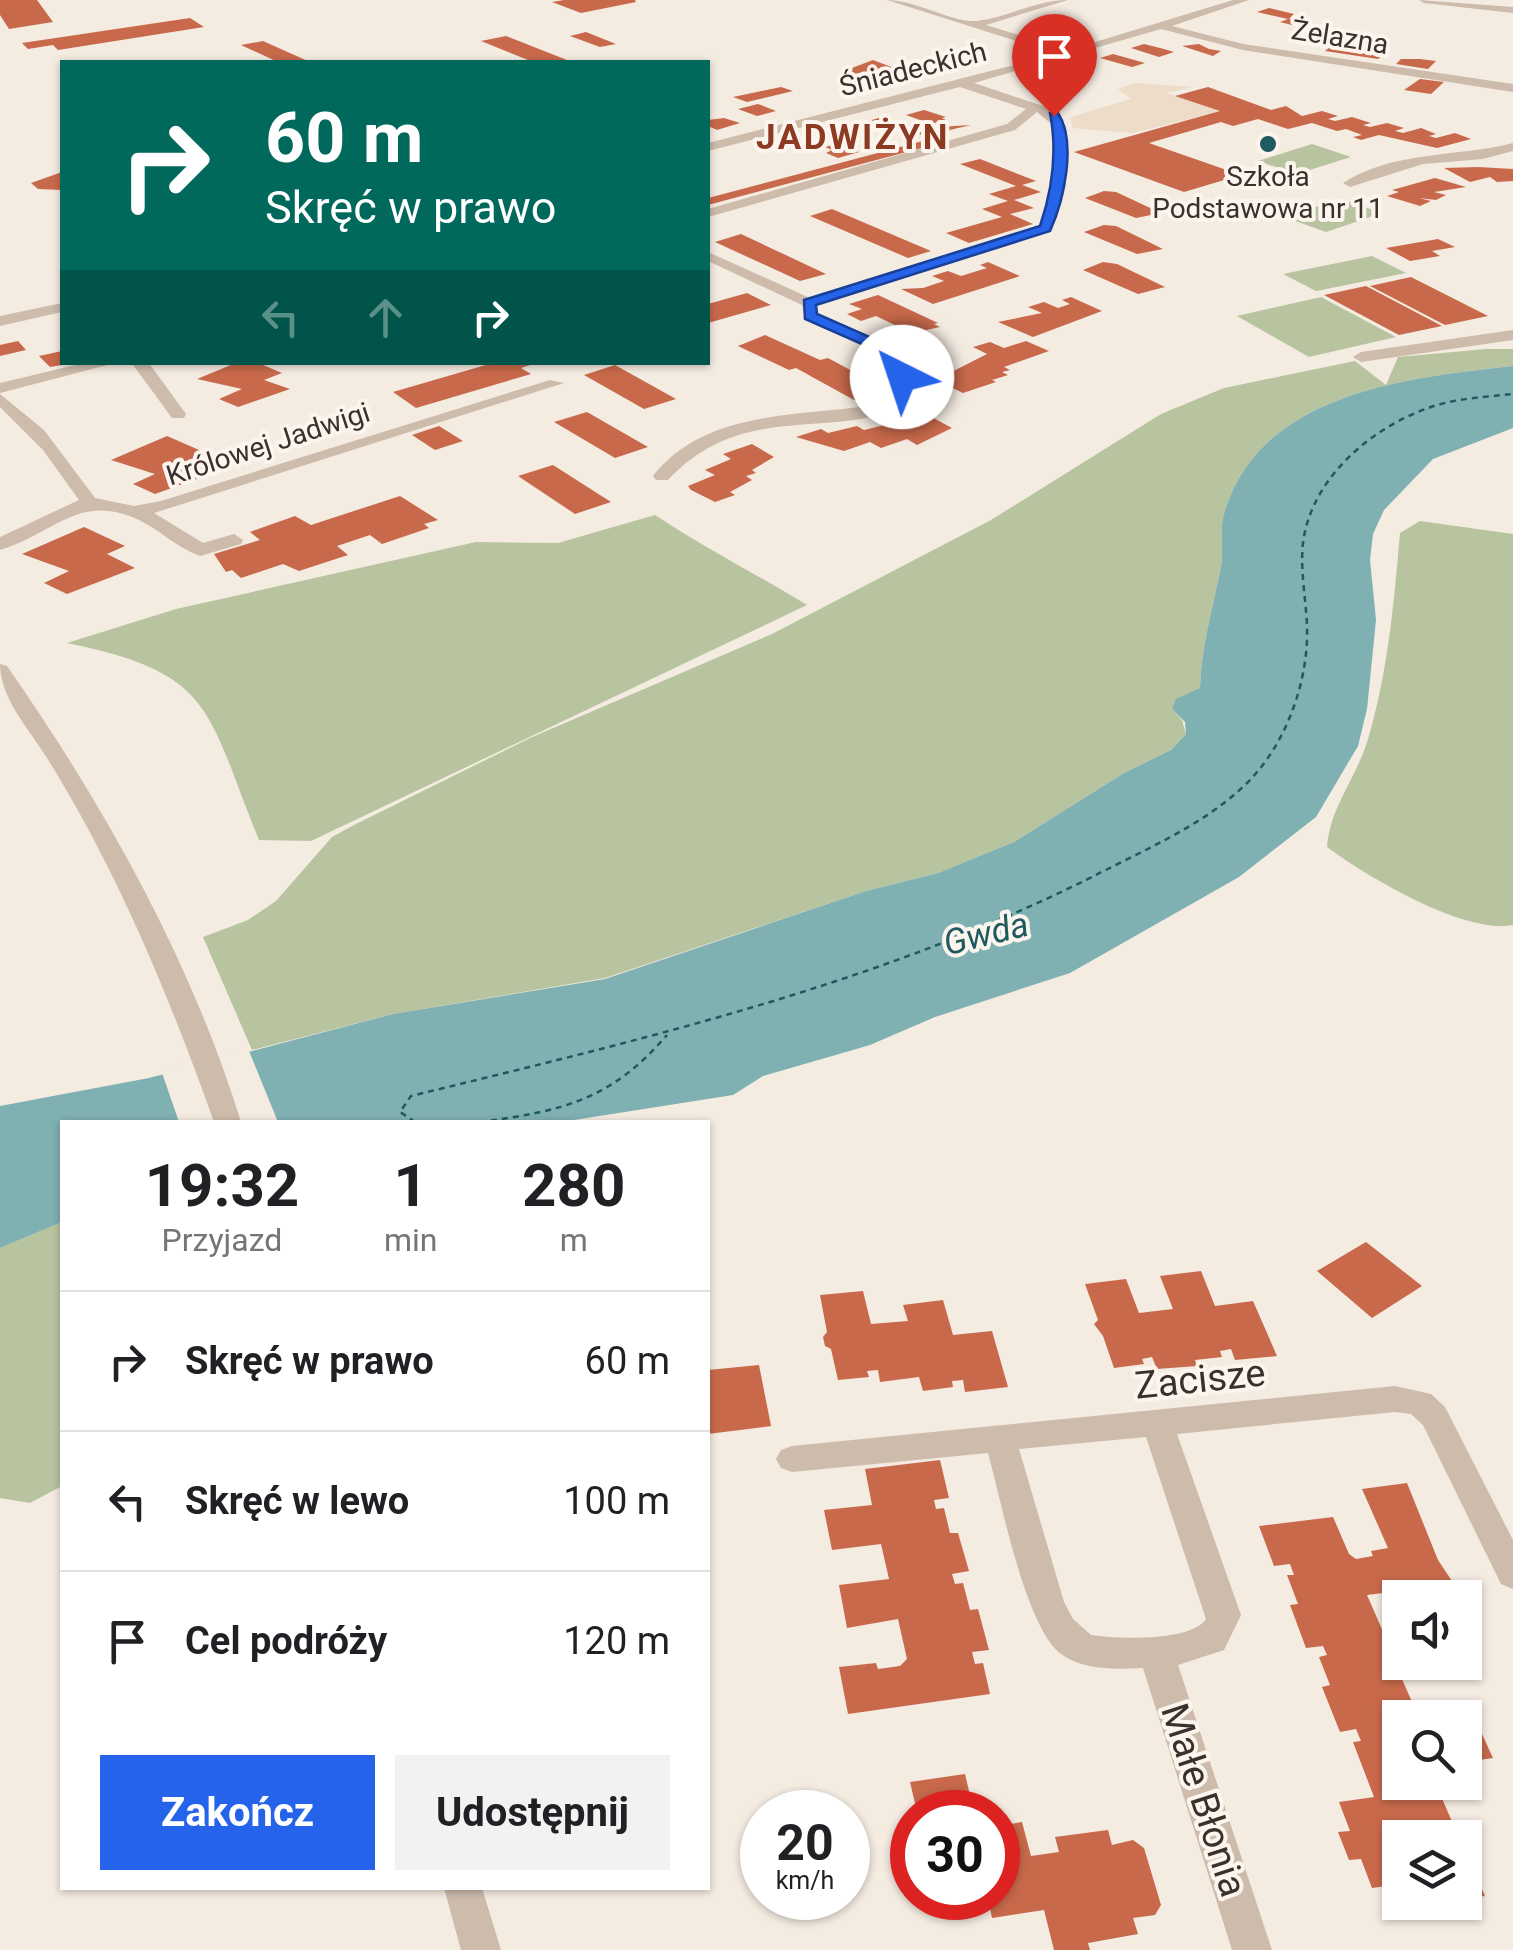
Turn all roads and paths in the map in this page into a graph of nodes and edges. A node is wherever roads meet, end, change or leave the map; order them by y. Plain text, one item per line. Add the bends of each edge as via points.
1 (892, 0) edge
2 (1063, 0) edge
3 (1244, 0) edge
4 (1424, 0) edge
5 (1513, 10) edge
6 (976, 25) junction
7 (1160, 26) junction
8 (1070, 54) junction
9 (961, 83) junction
10 (1513, 88) edge
11 (1035, 108) junction
12 (710, 146) edge
13 (1513, 147) edge
14 (1350, 183) dead end
15 (710, 212) edge
16 (710, 257) edge
17 (808, 303) junction
18 (60, 308) edge
19 (0, 321) edge
20 (1513, 335) edge
21 (1360, 357) dead end
22 (98, 365) edge
23 (141, 365) edge
24 (556, 383) dead end
25 (0, 388) edge
26 (0, 399) edge
27 (178, 414) dead end
28 (662, 476) dead end
29 (89, 502) junction
30 (134, 511) junction
31 (234, 540) dead end
32 (0, 544) edge
33 (0, 670) edge
34 (227, 1120) edge
35 (1158, 1424) junction
36 (1000, 1439) junction
37 (792, 1460) dead end
38 (1513, 1574) edge
39 (1155, 1650) junction
40 (464, 1890) edge
41 (481, 1950) edge
42 (1252, 1950) edge

1 - 6 street
2 - 6 street
3 - 7 street, Śniadeckich
4 - 5 street
6 - 8 street
7 - 8 street, Śniadeckich
7 - 10 street, Żelazna via 1243,47
8 - 9 street, Śniadeckich
9 - 11 street
9 - 12 street, Śniadeckich
11 - 15 street via 1011,127
11 - 17 street via 1060,126 1058,194 1046,228
13 - 14 street via 1422,160
16 - 17 street
17 - 28 street via 810,316 896,354 910,386 906,400 891,408 756,426 698,444 678,454
18 - 19 street
20 - 21 street
22 - 25 street
23 - 27 street
24 - 30 street, Królowej Jadwigi
26 - 29 street via 69,470
29 - 30 street, Królowej Jadwigi
29 - 32 street
30 - 31 street via 200,550
33 - 34 street via 92,812 151,929
35 - 36 street, Zacisze
35 - 38 street, Zacisze via 1374,1400 1420,1403 1439,1425
35 - 39 street via 1224,1615 1209,1641
36 - 37 street, Zacisze
36 - 39 street via 1056,1626 1101,1654
39 - 42 street, Małe Błonia
40 - 41 street

